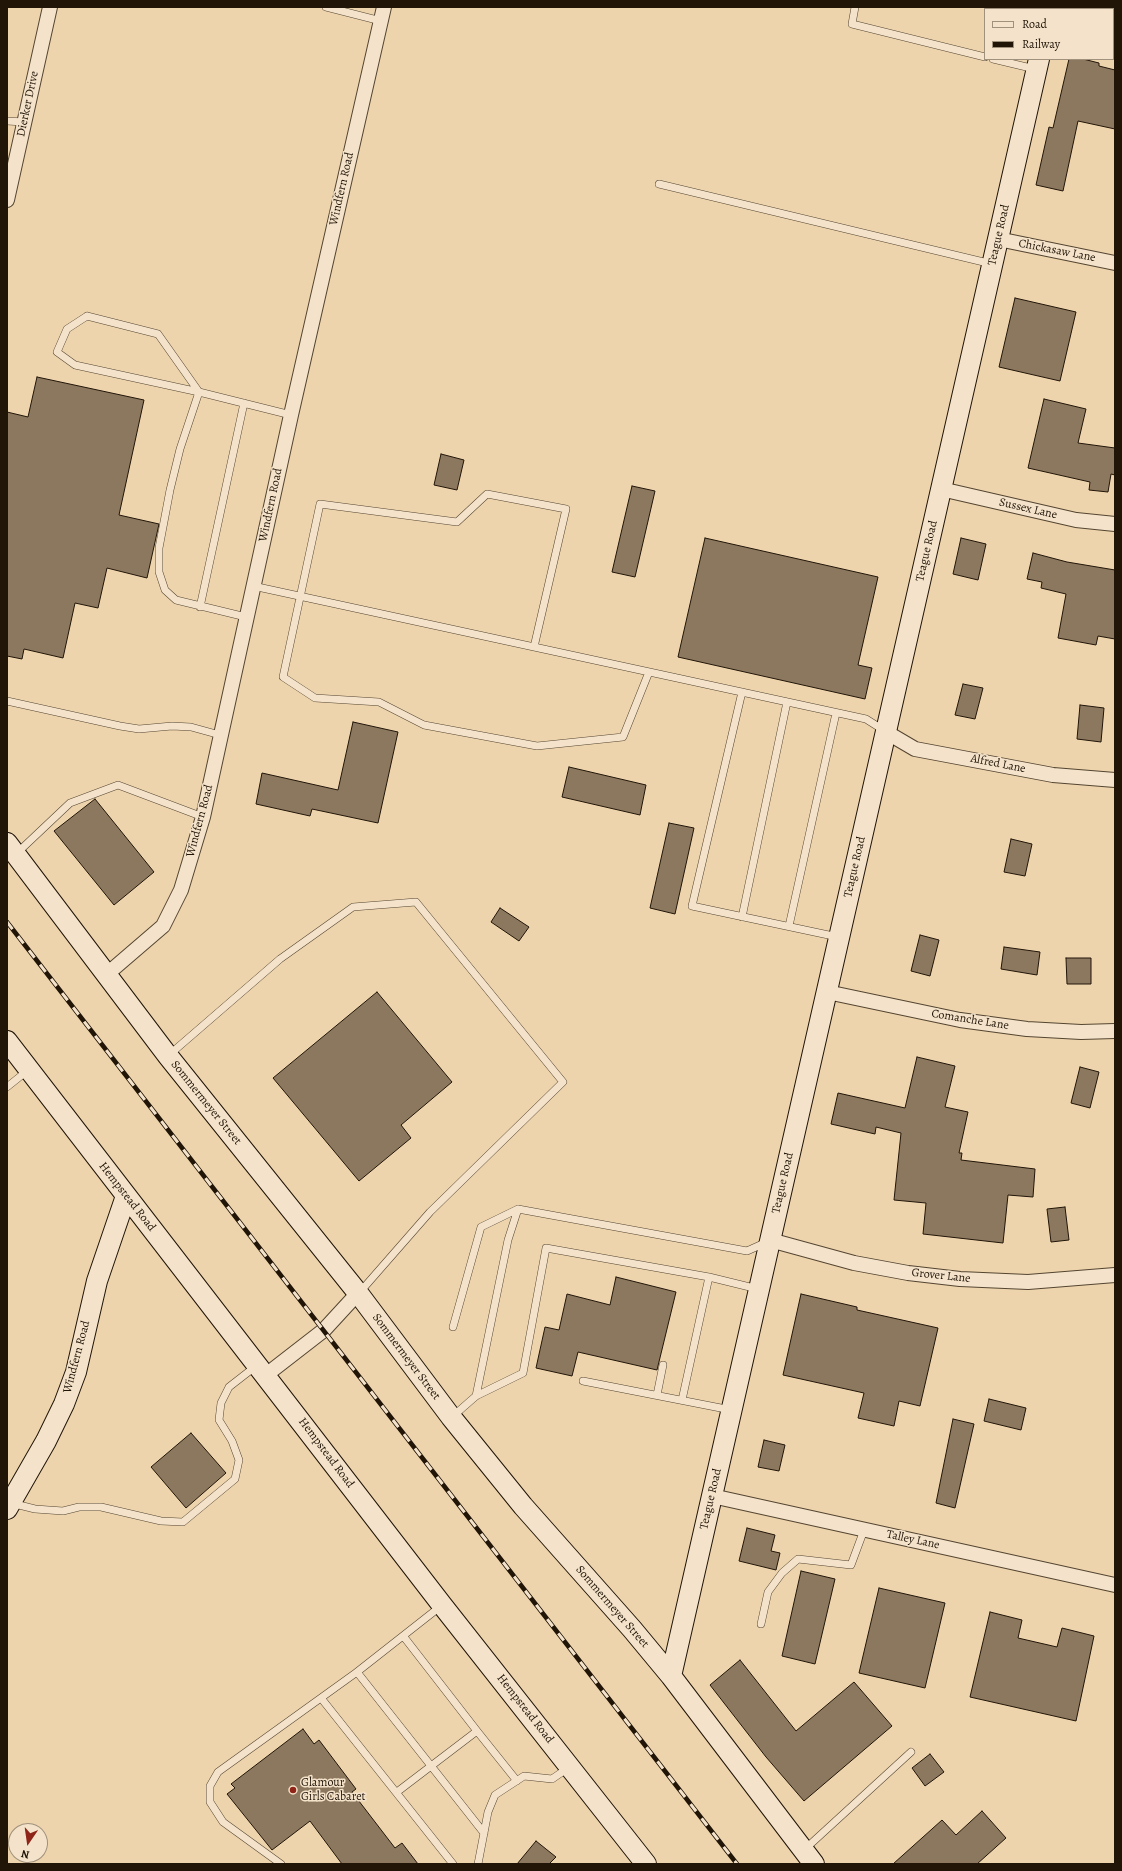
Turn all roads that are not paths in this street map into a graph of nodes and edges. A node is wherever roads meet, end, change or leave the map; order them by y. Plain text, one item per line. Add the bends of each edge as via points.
1 (50, 7) edge
2 (326, 7) edge
3 (855, 7) edge
4 (382, 14) edge
5 (984, 57) edge
6 (1003, 60) edge
7 (1038, 64) edge
8 (7, 121) edge
9 (24, 122) junction
10 (659, 184) dead end
11 (7, 200) edge
12 (998, 239) junction
13 (1115, 263) edge
14 (992, 264) junction
15 (199, 392) junction
16 (244, 404) junction
17 (291, 415) junction
18 (941, 489) junction
19 (1115, 524) edge
20 (253, 586) junction
21 (301, 597) junction
22 (200, 606) junction
23 (246, 617) junction
24 (534, 647) junction
25 (649, 672) junction
26 (742, 692) junction
27 (7, 701) edge
28 (787, 702) junction
29 (836, 713) junction
30 (886, 732) junction
31 (220, 736) junction
32 (1115, 780) edge
33 (203, 817) junction
34 (11, 848) edge
35 (742, 917) junction
36 (789, 926) junction
37 (839, 937) junction
38 (106, 974) junction
39 (827, 992) junction
40 (1115, 1031) edge
41 (7, 1041) edge
42 (168, 1056) junction
43 (29, 1070) junction
44 (7, 1087) edge
45 (126, 1196) junction
46 (518, 1209) junction
47 (770, 1240) junction
48 (1115, 1275) edge
49 (709, 1277) junction
50 (759, 1290) junction
51 (358, 1293) junction
52 (453, 1327) dead end
53 (663, 1365) dead end
54 (262, 1370) junction
55 (583, 1381) dead end
56 (657, 1395) junction
57 (476, 1396) junction
58 (682, 1400) junction
59 (731, 1410) junction
60 (452, 1417) junction
61 (712, 1496) junction
62 (9, 1506) edge
63 (864, 1530) junction
64 (1115, 1585) edge
65 (442, 1605) junction
66 (762, 1624) dead end
67 (404, 1637) junction
68 (357, 1672) junction
69 (671, 1676) junction
70 (321, 1698) junction
71 (477, 1731) junction
72 (911, 1752) dead end
73 (432, 1766) junction
74 (570, 1767) junction
75 (517, 1781) junction
76 (396, 1792) junction
77 (484, 1833) junction
78 (809, 1857) edge
79 (281, 1864) edge
80 (453, 1864) edge
81 (478, 1864) edge
82 (646, 1864) edge

1 - 9 street, Dierker Drive
2 - 4 lane
3 - 5 lane via 852,24
4 - 17 street, Windfern Road
6 - 7 lane
7 - 12 street, Teague Road
8 - 9 lane
9 - 11 street, Dierker Drive
10 - 14 lane
12 - 13 street, Chickasaw Lane
12 - 14 street, Teague Road
14 - 18 street, Teague Road
15 - 15 lane via 158,334 87,316 67,329 57,352 75,365
15 - 16 lane
15 - 22 lane via 180,449 170,490 159,548 159,572 165,590 176,600
16 - 17 lane
16 - 22 lane
17 - 20 street, Windfern Road
18 - 19 street, Sussex Lane via 1076,520
18 - 30 street, Teague Road
20 - 21 lane
20 - 23 street, Windfern Road
21 - 24 lane
21 - 24 lane via 320,504 457,522 487,494 566,509
21 - 25 lane via 283,677 315,698 379,702 424,725 537,746 623,737
22 - 23 lane
23 - 31 street, Windfern Road
24 - 25 lane
25 - 26 lane
26 - 28 lane
26 - 35 lane via 692,906
27 - 31 lane via 120,726 139,729 191,727
28 - 29 lane
28 - 35 lane
29 - 30 lane via 866,720
29 - 36 lane
30 - 32 street, Alfred Lane via 915,749 1053,775
30 - 37 street, Teague Road
31 - 33 street, Windfern Road
33 - 34 lane via 118,785 70,803
33 - 38 street, Windfern Road via 181,890 163,926
34 - 38 street, Sommermeyer Street
35 - 36 lane
36 - 37 lane
37 - 39 street, Teague Road
38 - 42 street, Sommermeyer Street
39 - 40 street, Comanche Lane via 960,1020 1027,1029
39 - 47 street, Teague Road
41 - 43 street, Hempstead Road
42 - 51 street, Sommermeyer Street
42 - 51 lane via 280,959 353,907 416,902 562,1082 430,1212
43 - 44 lane
43 - 45 street, Hempstead Road
45 - 54 street, Hempstead Road
45 - 62 street, Windfern Road via 97,1281 76,1372 64,1404
46 - 47 lane via 747,1251
46 - 52 lane via 481,1226
46 - 57 lane via 508,1240
47 - 48 street, Grover Lane via 854,1263 960,1280 1028,1282
47 - 50 street, Teague Road
49 - 50 lane
49 - 57 lane via 546,1248 523,1373
49 - 58 lane
50 - 59 street, Teague Road
51 - 54 street via 324,1330
51 - 60 street, Sommermeyer Street
53 - 56 lane
54 - 62 lane via 229,1388 221,1404 220,1420 239,1460 235,1479 183,1522 161,1521 101,1508 79,1507 64,1511
54 - 65 street, Hempstead Road
55 - 56 lane
56 - 58 lane
57 - 60 lane
58 - 59 lane
59 - 61 street, Teague Road
60 - 69 street, Sommermeyer Street via 523,1506 632,1628
61 - 63 street, Talley Lane
61 - 69 street, Teague Road
63 - 64 street, Talley Lane
63 - 66 lane via 851,1565 798,1559 782,1572 768,1592
65 - 67 lane
65 - 74 street, Hempstead Road
67 - 68 lane
67 - 71 lane
68 - 70 lane
68 - 73 lane
69 - 78 street, Sommermeyer Street
70 - 76 lane
70 - 79 lane via 218,1772 210,1786 210,1802 223,1822
71 - 73 lane
71 - 75 lane
72 - 78 lane
73 - 76 lane
73 - 77 lane
74 - 75 lane via 552,1779 524,1776
74 - 82 street, Hempstead Road
75 - 77 lane via 495,1795
76 - 80 lane
77 - 81 lane

